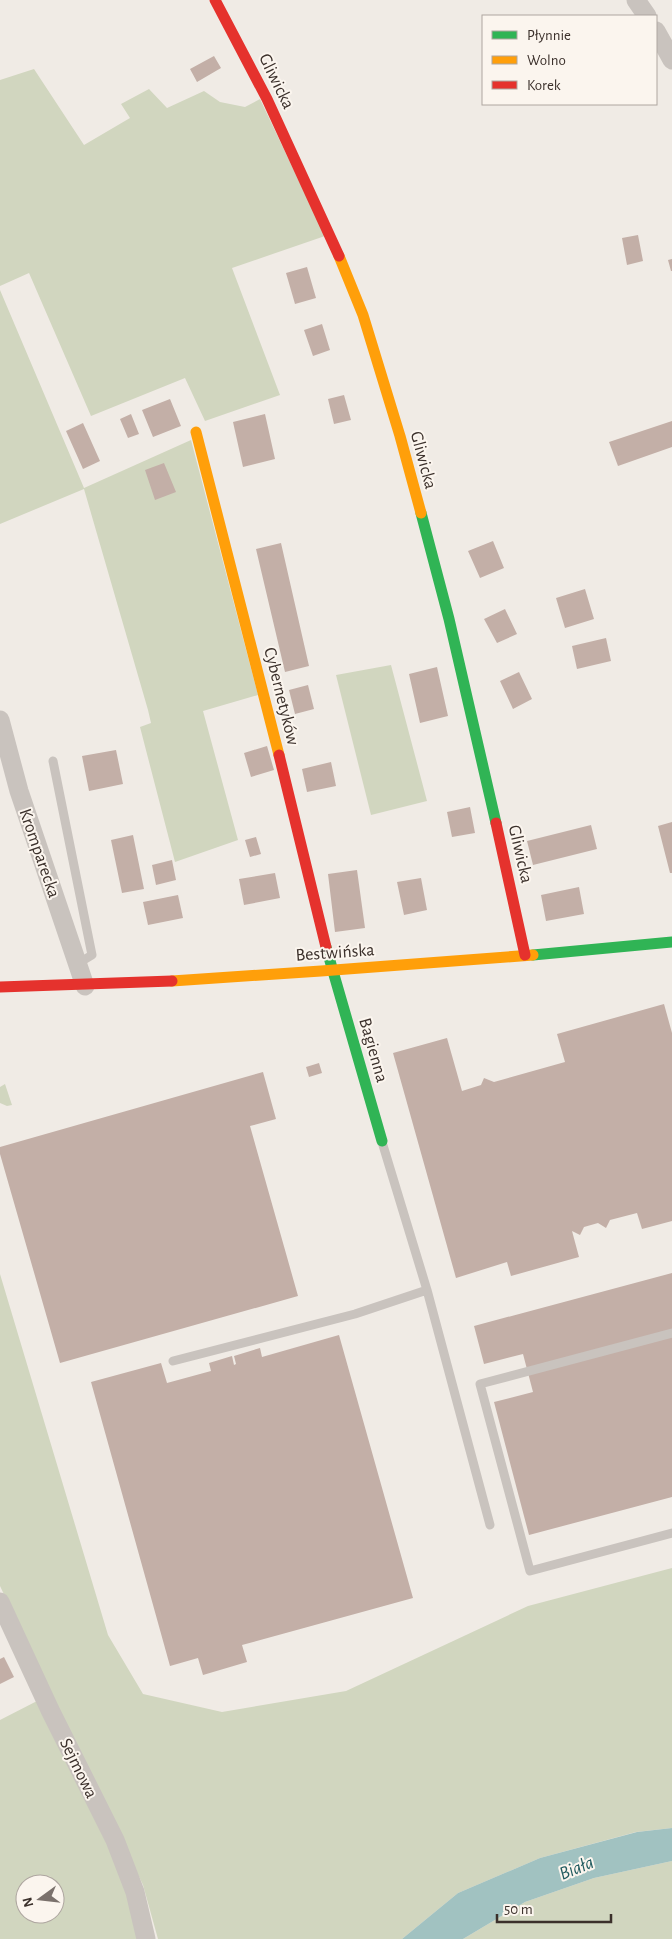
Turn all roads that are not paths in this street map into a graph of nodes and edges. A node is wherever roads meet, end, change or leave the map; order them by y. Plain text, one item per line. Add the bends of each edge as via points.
1 (215, 0) edge
2 (636, 0) edge
3 (645, 15) edge
4 (657, 33) edge
5 (672, 60) edge
6 (196, 432) dead end
7 (0, 720) edge
8 (53, 761) dead end
9 (672, 942) edge
10 (525, 955) junction
11 (77, 964) junction
12 (333, 970) junction
13 (85, 986) junction
14 (0, 987) edge
15 (382, 1141) joint
16 (427, 1290) junction
17 (672, 1332) edge
18 (173, 1361) dead end
19 (490, 1525) dead end
20 (672, 1533) edge
21 (0, 1602) edge
22 (146, 1939) edge

1 - 10 street, Gliwicka via 267,98 363,314 400,436 449,619
2 - 3 street
4 - 5 street
6 - 12 street, Cybernetyków
7 - 11 street, Kromparecka via 19,791
8 - 11 lane via 92,955
9 - 10 street, Bestwińska
10 - 12 street, Bestwińska
11 - 13 street, Kromparecka
12 - 13 street, Bestwińska
12 - 15 street, Bagienna
13 - 14 street, Bestwińska
15 - 16 lane
16 - 18 lane via 355,1314
16 - 19 lane
17 - 20 lane via 480,1384 530,1571
21 - 22 street, Sejmowa via 115,1840 136,1892

